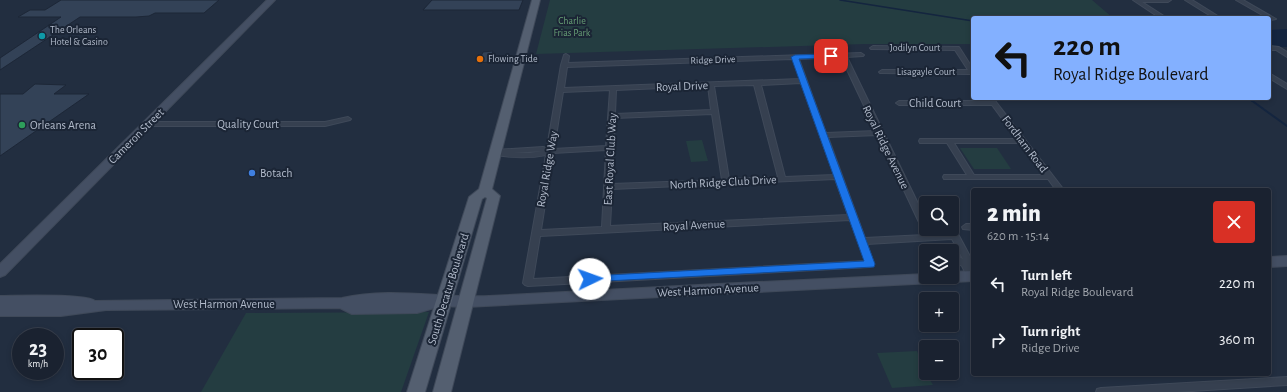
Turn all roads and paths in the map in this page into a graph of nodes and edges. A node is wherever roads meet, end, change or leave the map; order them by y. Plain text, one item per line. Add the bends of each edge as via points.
1 (271, 0) edge
2 (536, 0) edge
3 (1168, 0) edge
4 (1188, 0) edge
5 (1239, 0) edge
6 (1161, 16) edge
7 (1215, 16) edge
8 (1268, 16) edge
9 (873, 48) dead end
10 (1271, 48) edge
11 (1287, 55) edge
12 (566, 56) dead end
13 (843, 56) junction
14 (861, 56) dead end
15 (795, 57) junction
16 (564, 65) junction
17 (971, 71) edge
18 (882, 72) dead end
19 (971, 73) edge
20 (1271, 76) edge
21 (804, 81) junction
22 (757, 83) junction
23 (711, 85) junction
24 (613, 88) junction
25 (1287, 88) edge
26 (560, 90) junction
27 (992, 101) edge
28 (899, 103) dead end
29 (715, 112) junction
30 (612, 116) junction
31 (348, 119) dead end
32 (148, 124) junction
33 (880, 133) junction
34 (823, 136) junction
35 (923, 141) dead end
36 (949, 141) junction
37 (1022, 141) junction
38 (610, 148) junction
39 (550, 151) junction
40 (495, 152) junction
41 (838, 177) junction
42 (947, 177) dead end
43 (972, 177) junction
44 (1050, 177) junction
45 (782, 179) junction
46 (726, 182) junction
47 (608, 187) junction
48 (1058, 188) edge
49 (485, 191) junction
50 (853, 217) junction
51 (606, 230) junction
52 (536, 233) junction
53 (930, 237) junction
54 (944, 237) junction
55 (861, 241) junction
56 (948, 244) edge
57 (1287, 261) edge
58 (959, 262) edge
59 (1271, 262) edge
60 (0, 272) edge
61 (970, 272) edge
62 (0, 301) edge
63 (443, 302) junction
64 (466, 302) junction
65 (106, 305) junction
66 (0, 311) edge
67 (1287, 381) edge
68 (416, 392) edge
69 (442, 392) edge
70 (1101, 392) edge

1 - 32 main road, Cameron Street
2 - 40 main road, South Decatur Boulevard
3 - 6 street via 1136,0
4 - 7 street
5 - 8 street
9 - 17 street, Jodilyn Court via 957,48
10 - 11 street via 1277,48
12 - 16 street, Royal Ridge Way
13 - 14 street, Ridge Drive
13 - 15 street, Ridge Drive
13 - 33 street, Royal Ridge Avenue
15 - 16 street, Ridge Drive
15 - 21 street
16 - 26 street, Royal Ridge Way
18 - 19 street, Lisagayle Court
20 - 25 street
21 - 22 street, Royal Drive
21 - 34 street
22 - 23 street, Royal Drive
22 - 45 street
23 - 24 street, Royal Drive
23 - 29 street
24 - 26 street, Royal Drive
24 - 30 street, East Royal Club Way
26 - 39 street, Royal Ridge Way
27 - 28 street, Child Court
27 - 37 street, Fordham Road
29 - 30 street
29 - 46 street
30 - 38 street, East Royal Club Way
31 - 32 street, Quality Court via 325,124
32 - 60 main road, Cameron Street
33 - 34 street
33 - 53 street, Royal Ridge Avenue
34 - 41 street
35 - 36 street
36 - 37 street
36 - 43 street
37 - 44 street, Fordham Road
38 - 39 street
38 - 47 street, East Royal Club Way
39 - 40 street via 510,156
39 - 52 street, Royal Ridge Way
40 - 49 main road, South Decatur Boulevard
41 - 45 street, North Ridge Club Drive
41 - 50 street
42 - 43 street
43 - 44 street
44 - 48 street, Fordham Road
45 - 46 street, North Ridge Club Drive
46 - 47 street, North Ridge Club Drive
47 - 51 street, East Royal Club Way
49 - 63 main road, South Decatur Boulevard via 476,197
49 - 64 main road, South Decatur Boulevard via 494,196
50 - 51 street, Royal Avenue
50 - 55 street
51 - 52 street, Royal Avenue
52 - 55 street, Royal Ridge Way via 528,283 870,264
53 - 54 street
53 - 55 street
54 - 56 street
54 - 61 street via 955,236 968,260
57 - 59 main road
58 - 61 street
61 - 64 main road, West Harmon Avenue
62 - 65 main road, West Harmon Avenue via 70,301
63 - 64 main road, West Harmon Avenue
63 - 65 main road, West Harmon Avenue via 417,308 352,309 342,303
63 - 68 main road, South Decatur Boulevard
64 - 69 main road, South Decatur Boulevard
65 - 66 main road, West Harmon Avenue via 61,311
67 - 70 street

